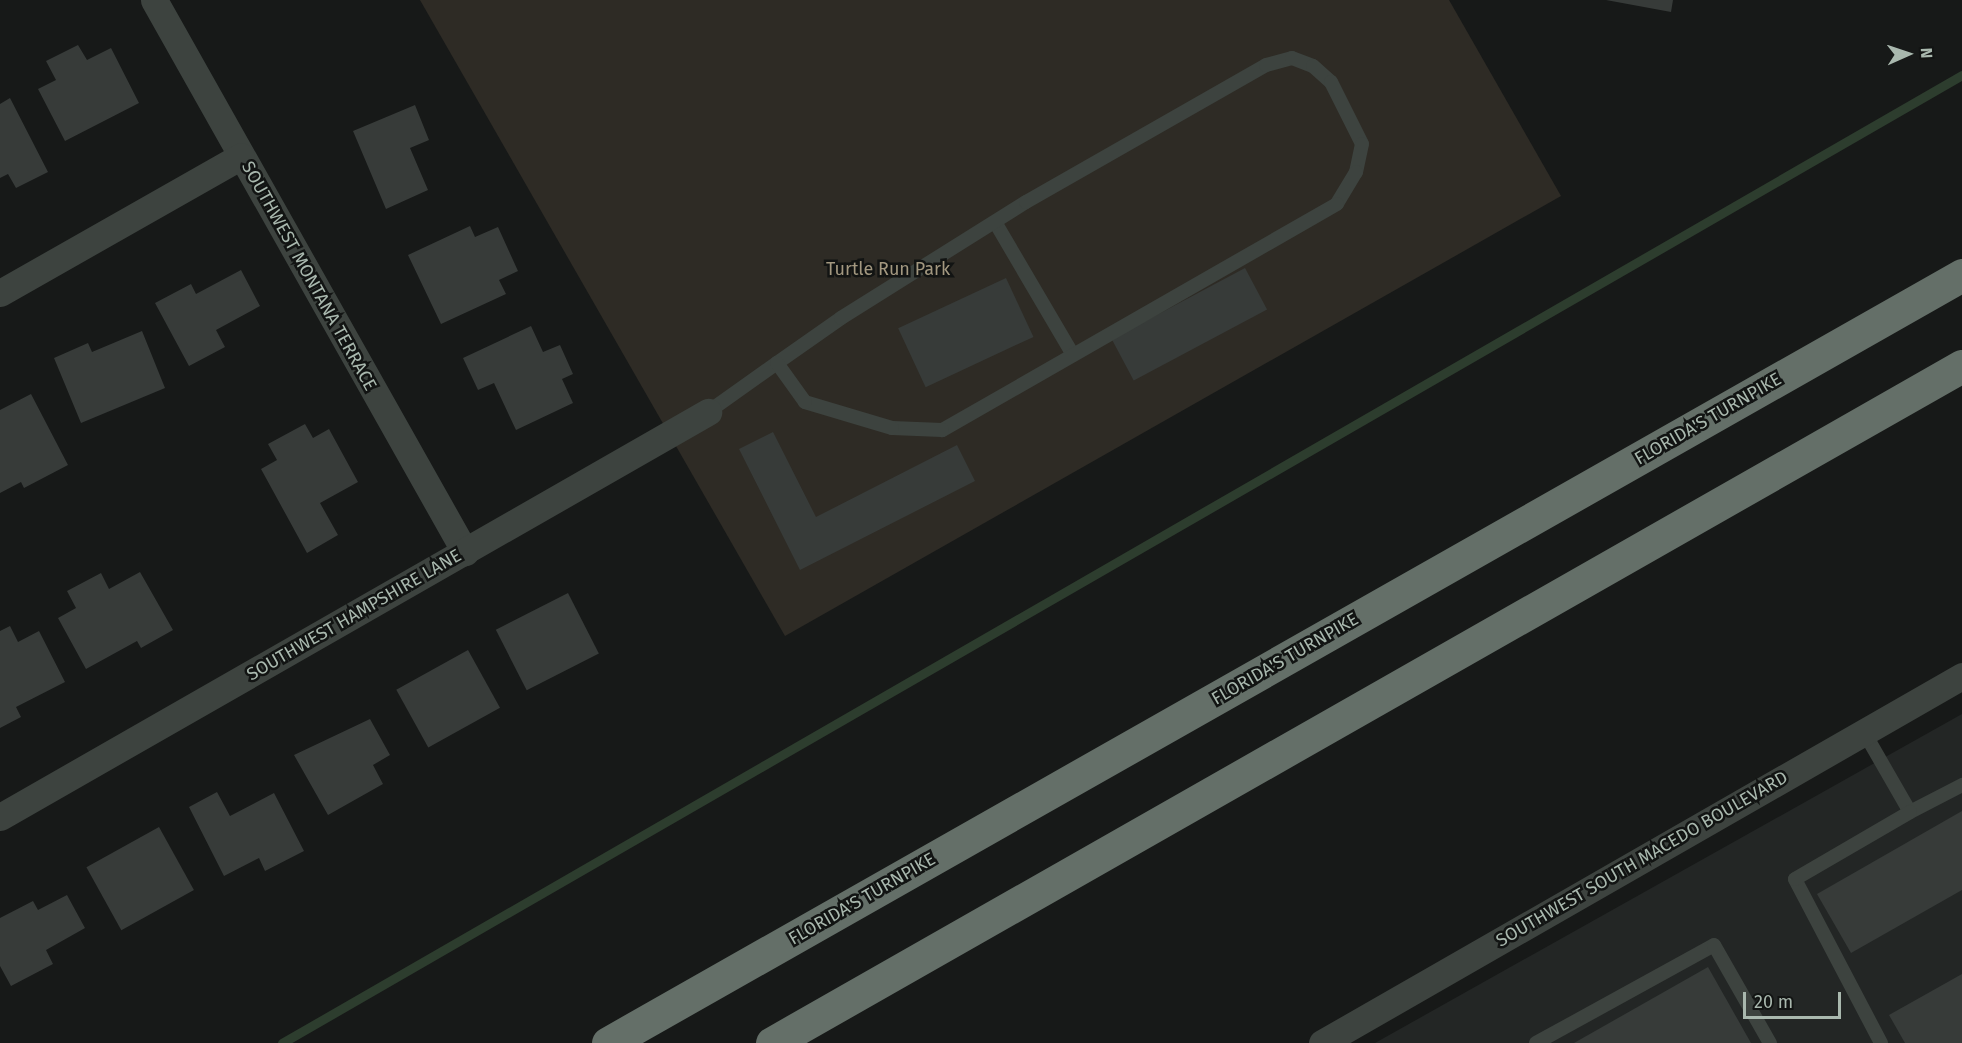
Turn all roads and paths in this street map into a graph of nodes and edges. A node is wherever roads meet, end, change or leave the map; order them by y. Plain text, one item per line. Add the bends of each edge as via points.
1 (154, 0) edge
2 (241, 156) junction
3 (995, 222) junction
4 (1962, 275) edge
5 (0, 293) edge
6 (1073, 355) junction
7 (777, 363) junction
8 (1962, 366) edge
9 (708, 412) joint
10 (465, 552) junction
11 (1962, 676) edge
12 (1864, 732) junction
13 (1962, 785) edge
14 (1910, 812) junction
15 (0, 817) edge
16 (608, 1043) edge
17 (772, 1043) edge
18 (1322, 1043) edge
19 (1536, 1043) edge
20 (1770, 1043) edge
21 (1881, 1043) edge

1 - 2 street, SOUTHWEST MONTANA TERRACE
2 - 5 street
2 - 10 street, SOUTHWEST MONTANA TERRACE
3 - 6 lane
3 - 6 lane via 1266,65 1292,58 1314,66 1331,82 1362,144 1356,172 1337,204
3 - 7 lane
4 - 16 highway, FLORIDA'S TURNPIKE
6 - 7 lane via 942,430 892,428 805,402
7 - 9 lane
8 - 17 highway
9 - 10 street, SOUTHWEST HAMPSHIRE LANE
10 - 15 street, SOUTHWEST HAMPSHIRE LANE
11 - 12 street, SOUTHWEST SOUTH MACEDO BOULEVARD
12 - 14 lane
12 - 18 street, SOUTHWEST SOUTH MACEDO BOULEVARD
13 - 14 lane
14 - 21 lane via 1795,879
19 - 20 lane via 1714,945

